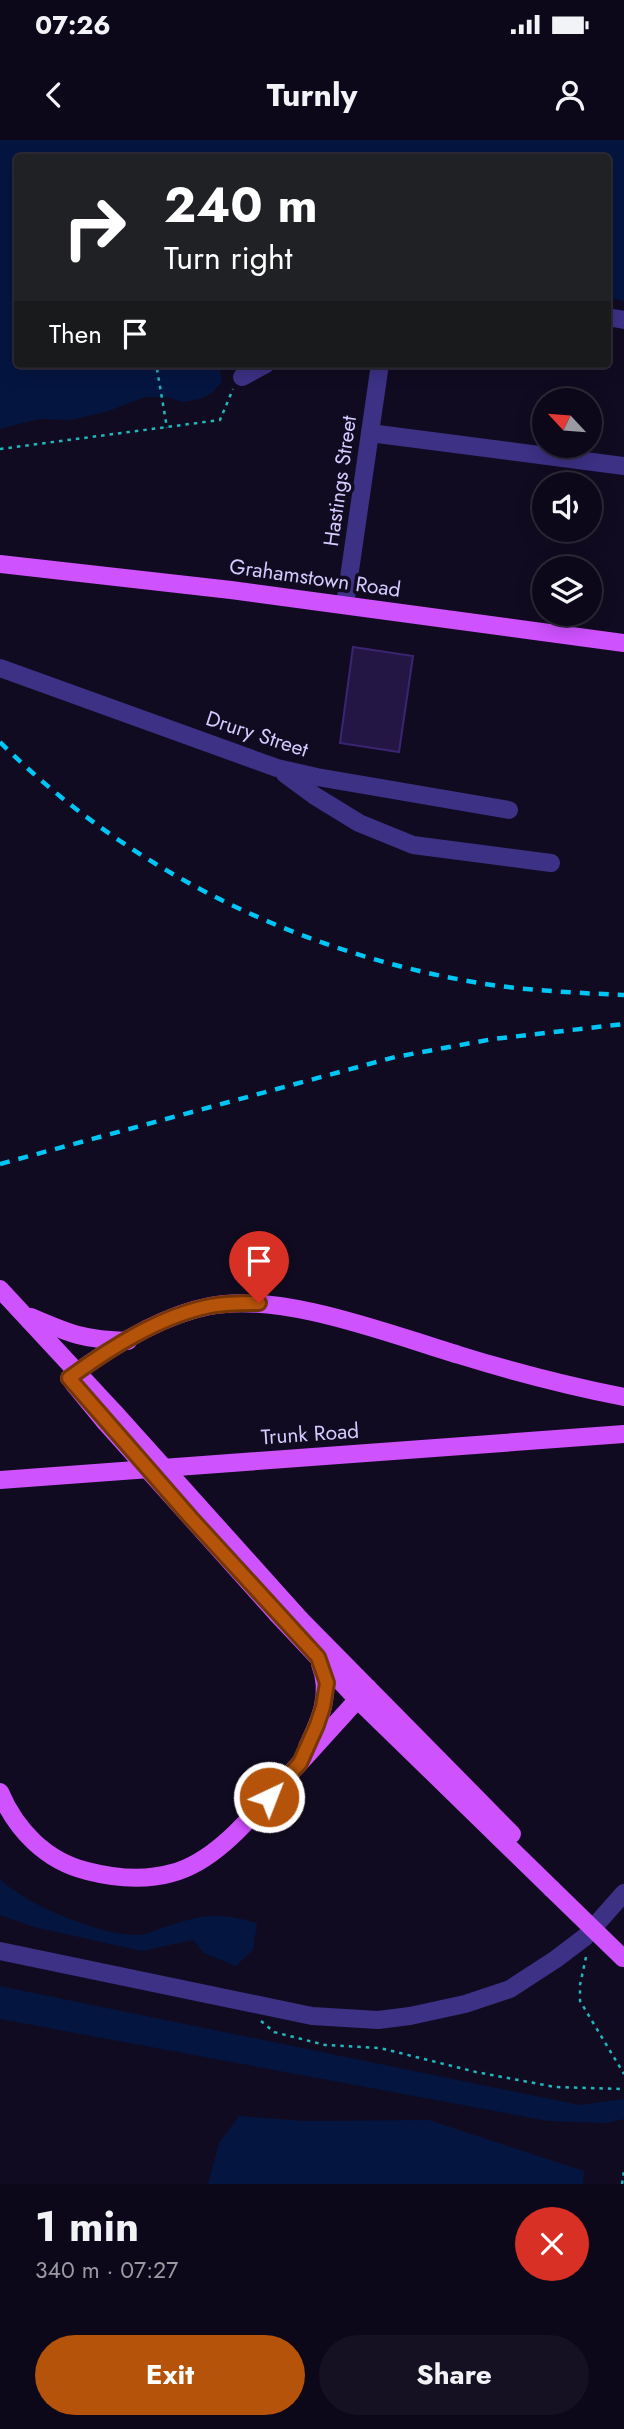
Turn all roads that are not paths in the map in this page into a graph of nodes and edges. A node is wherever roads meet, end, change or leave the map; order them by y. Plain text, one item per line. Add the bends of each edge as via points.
1 (259, 368) edge
2 (379, 368) edge
3 (242, 377) road end
4 (370, 433) junction
5 (624, 466) edge
6 (0, 564) edge
7 (345, 605) junction
8 (624, 643) edge
9 (0, 668) edge
10 (277, 768) junction
11 (509, 810) dead end
12 (551, 863) dead end
13 (5, 1295) edge
14 (25, 1314) junction
15 (128, 1341) junction
16 (73, 1375) junction
17 (624, 1397) edge
18 (110, 1417) junction
19 (624, 1434) edge
20 (0, 1480) edge
21 (318, 1657) junction
22 (363, 1694) junction
23 (300, 1763) junction
24 (0, 1792) edge
25 (555, 1885) junction
26 (624, 1892) edge
27 (624, 1944) edge
28 (0, 1951) edge
29 (624, 1958) edge

1 - 3 street
2 - 4 street, Hastings Street
4 - 5 street
4 - 7 street, Hastings Street
6 - 7 main road, Grahamstown Road
7 - 8 main road, Grahamstown Road
9 - 10 street, Drury Street
10 - 11 street, Drury Street
10 - 12 street via 359,822 413,845
13 - 14 main road
13 - 16 main road via 35,1338
14 - 15 main road via 72,1335
14 - 16 main road
15 - 16 main road
15 - 17 main road via 209,1306 259,1303 352,1323 554,1383
16 - 18 main road
18 - 21 main road, bridge
18 - 22 main road, bridge via 300,1619
19 - 20 main road, Trunk Road
21 - 22 main road
21 - 23 main road via 327,1683 326,1696
22 - 23 main road
22 - 25 main road
23 - 24 main road via 239,1830 201,1860 174,1873 148,1878 107,1876 50,1856 9,1812
25 - 27 main road
25 - 29 main road, bridge
26 - 28 street via 585,1937 510,1989 465,2004 378,2020 312,2015

